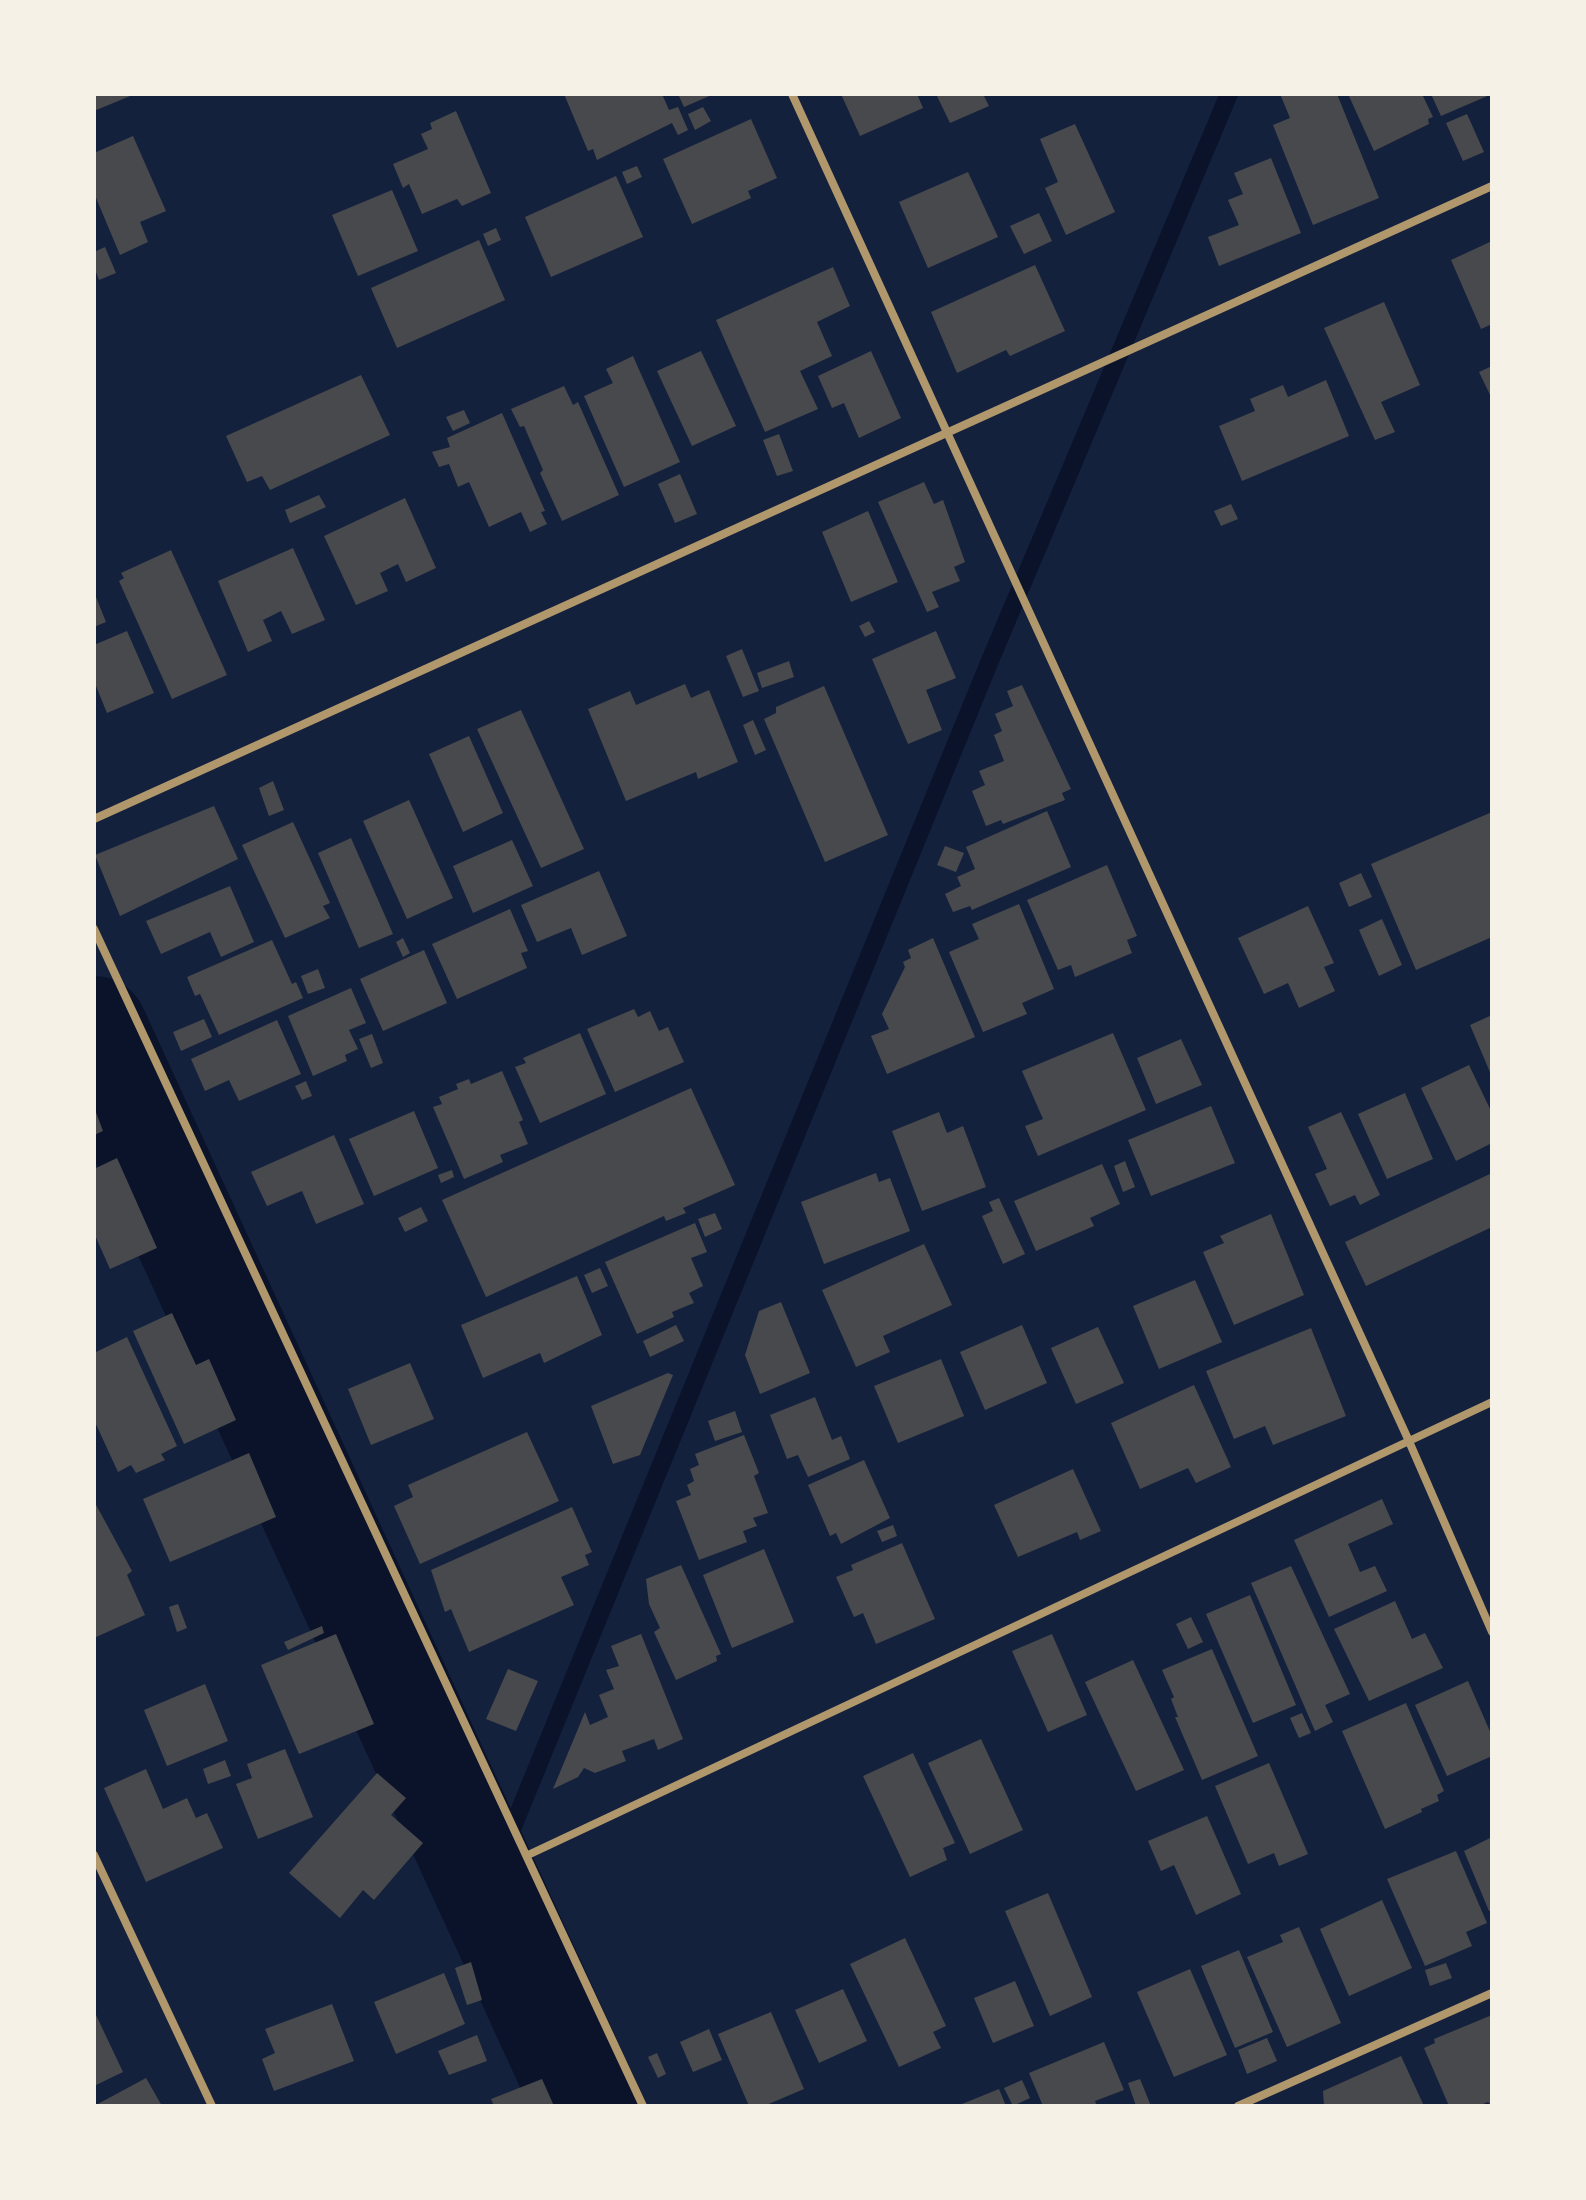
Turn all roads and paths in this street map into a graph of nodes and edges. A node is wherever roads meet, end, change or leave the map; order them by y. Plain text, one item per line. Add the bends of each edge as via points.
1 (792, 94) edge
2 (1492, 186) edge
3 (945, 433) junction
4 (94, 819) edge
5 (94, 929) edge
6 (1492, 1402) edge
7 (1408, 1439) junction
8 (1492, 1632) edge
9 (94, 1855) edge
10 (528, 1855) junction
11 (1492, 1993) edge
12 (212, 2106) edge
13 (643, 2106) edge
14 (1238, 2106) edge

1 - 3 street
2 - 3 street
3 - 4 street
3 - 7 street
5 - 10 street
6 - 7 street
7 - 8 street
7 - 10 street
9 - 12 street
10 - 13 street
11 - 14 street

